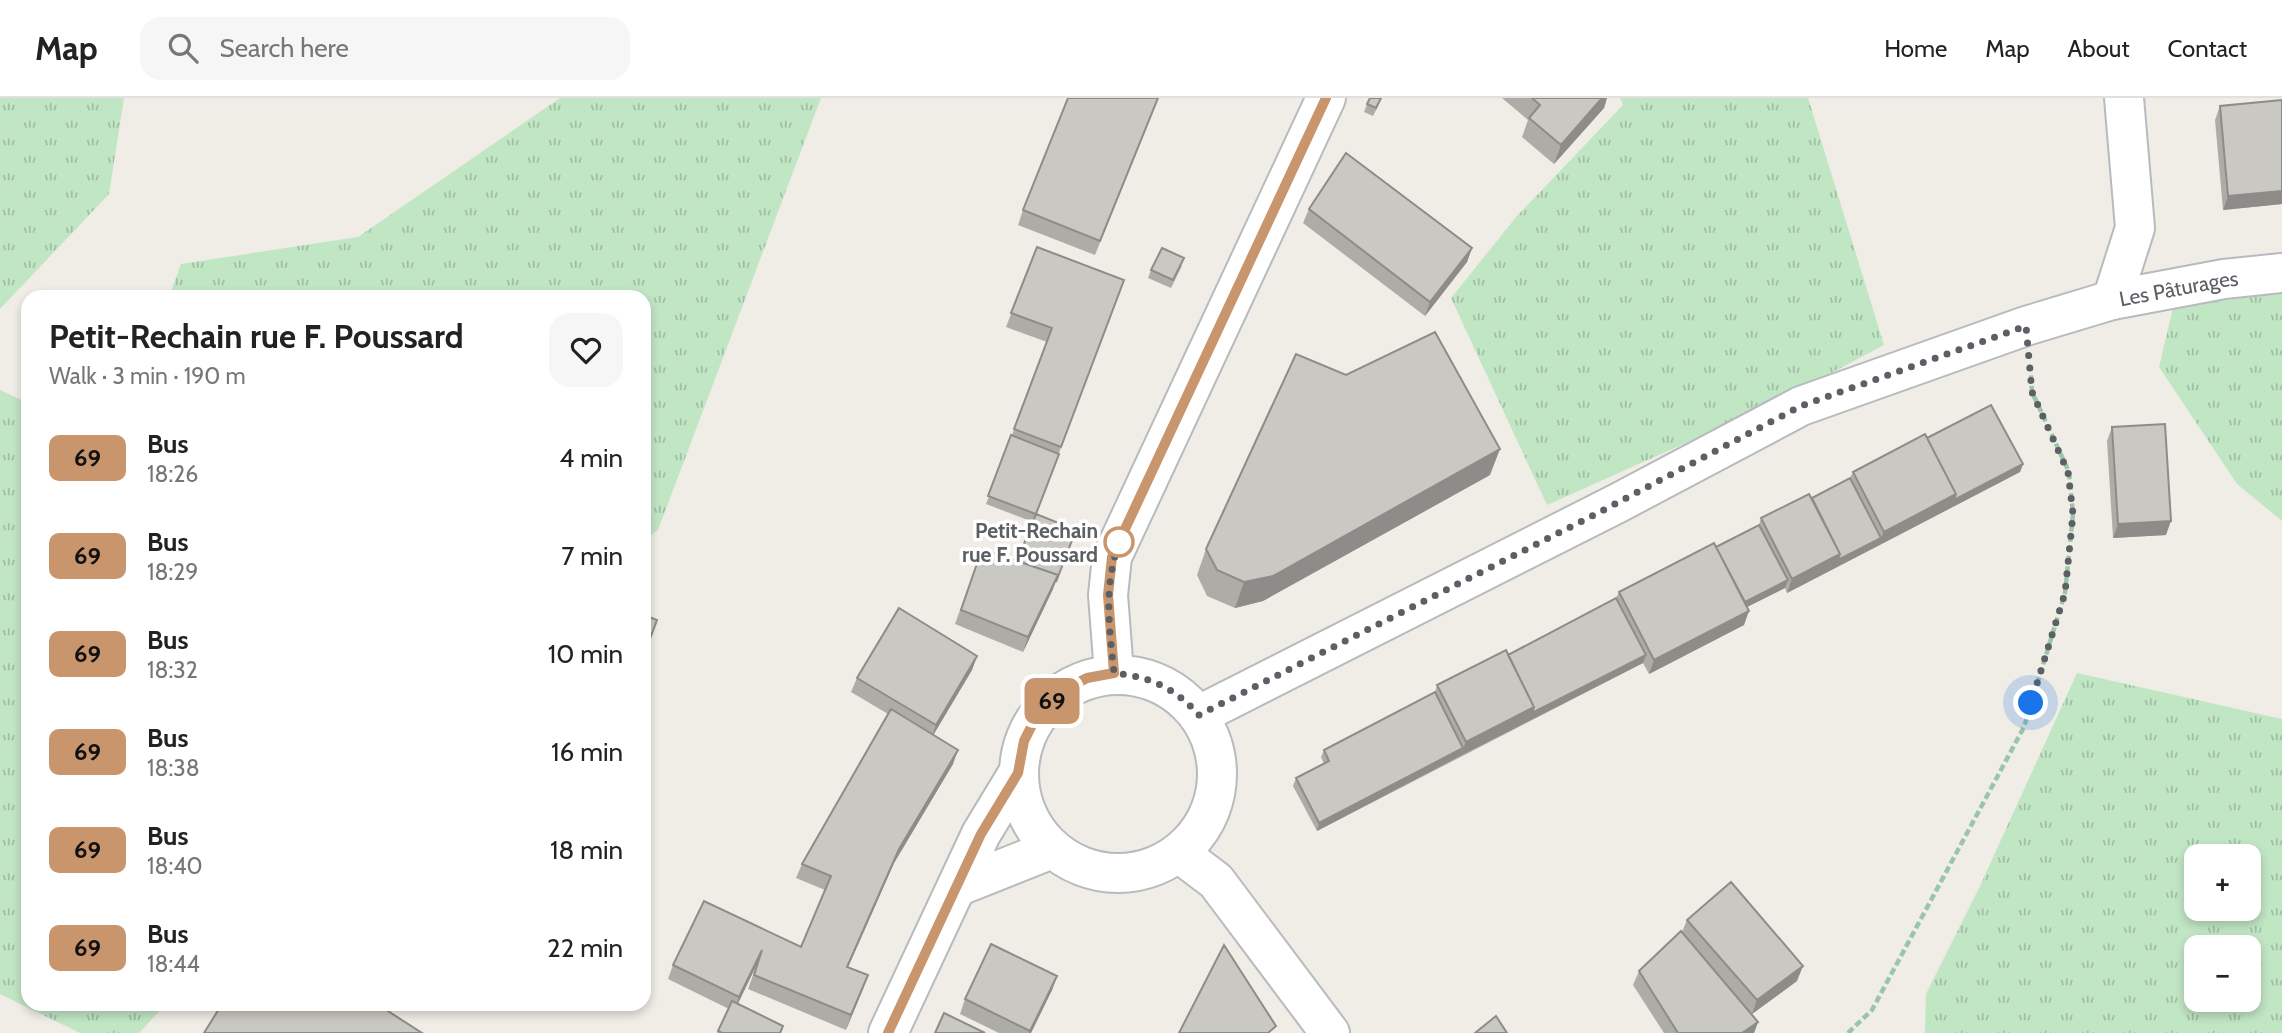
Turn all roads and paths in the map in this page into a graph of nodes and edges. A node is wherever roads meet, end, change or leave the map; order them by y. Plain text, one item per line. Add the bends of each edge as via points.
1 (1326, 98) edge
2 (2124, 98) edge
3 (2282, 273) edge
4 (2112, 300) junction
5 (2026, 326) junction
6 (1114, 673) junction
7 (1199, 715) junction
8 (1018, 773) junction
9 (1052, 849) junction
10 (1179, 853) junction
11 (959, 886) junction
12 (888, 1033) edge
13 (1330, 1033) edge
14 (1847, 1033) edge

1 - 6 street via 1112,557 1108,595
2 - 4 street, Les Pâturages via 2135,228
3 - 4 street, Les Pâturages
4 - 5 street
5 - 7 street via 1801,406
5 - 14 path via 2032,392 2068,472 2073,514 2065,593 2024,727 1872,1010
6 - 7 street via 1162,683
6 - 8 street via 1087,678 1062,691 1038,713 1024,741
7 - 10 street via 1212,742 1218,773 1213,803 1200,831
8 - 9 street via 1021,802
8 - 11 street via 981,834
9 - 10 street via 1080,867 1114,874 1148,869
9 - 11 street
10 - 13 street via 1216,881
11 - 12 street

